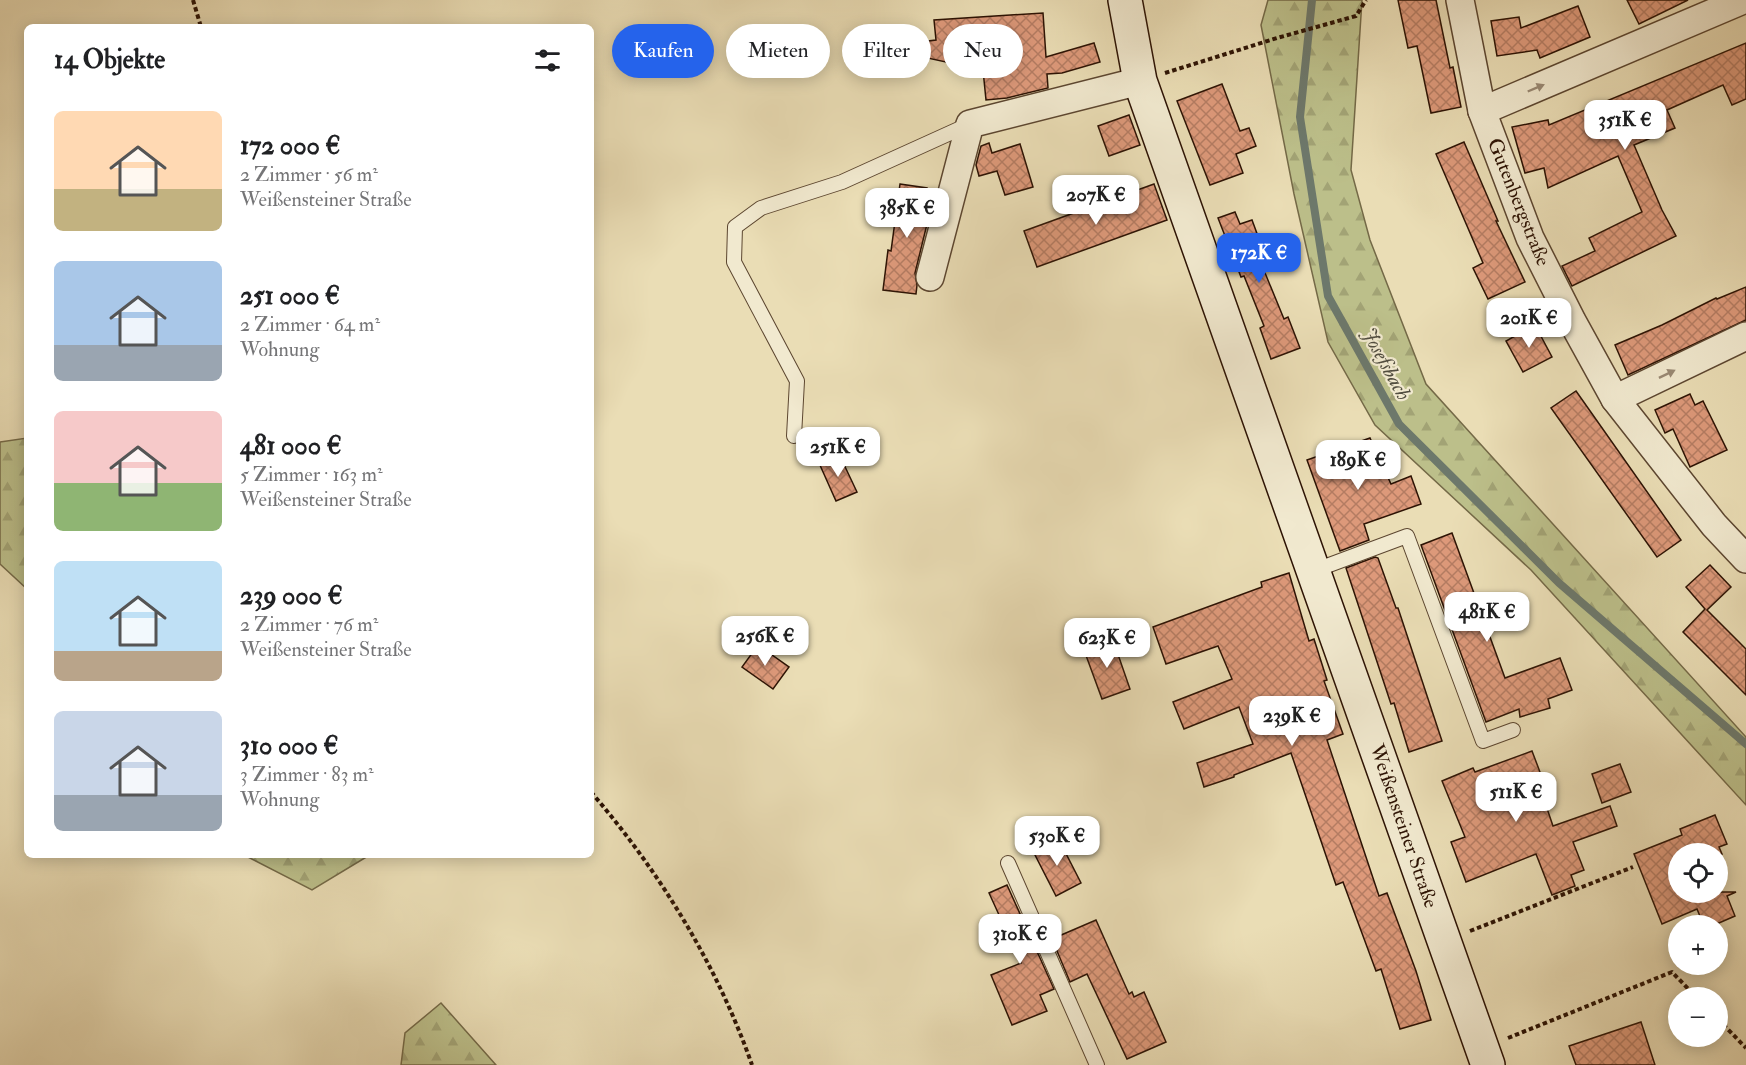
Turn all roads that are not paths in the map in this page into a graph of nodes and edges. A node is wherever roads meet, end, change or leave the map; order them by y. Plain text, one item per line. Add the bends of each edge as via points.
1 (1125, 0) edge
2 (1460, 0) edge
3 (1743, 0) edge
4 (1140, 81) junction
5 (1482, 111) junction
6 (970, 124) junction
7 (930, 277) dead end
8 (1746, 336) edge
9 (1615, 399) junction
10 (794, 436) dead end
11 (1746, 559) edge
12 (1313, 571) junction
13 (1512, 730) dead end
14 (1008, 864) dead end
15 (1485, 1057) edge
16 (1097, 1065) edge

1 - 4 main road, Weißensteiner Straße
2 - 5 street, Gutenbergstraße
5 -> 3 street
4 - 6 street
4 - 12 main road, Weißensteiner Straße
5 - 9 street, Gutenbergstraße via 1530,238
6 - 7 street
6 - 10 lane via 842,182 761,208 735,227 734,262 797,381
9 -> 8 street
9 - 11 street, Gutenbergstraße via 1714,525
12 - 13 lane via 1407,536 1483,741
12 - 15 main road, Weißensteiner Straße
14 - 16 lane

